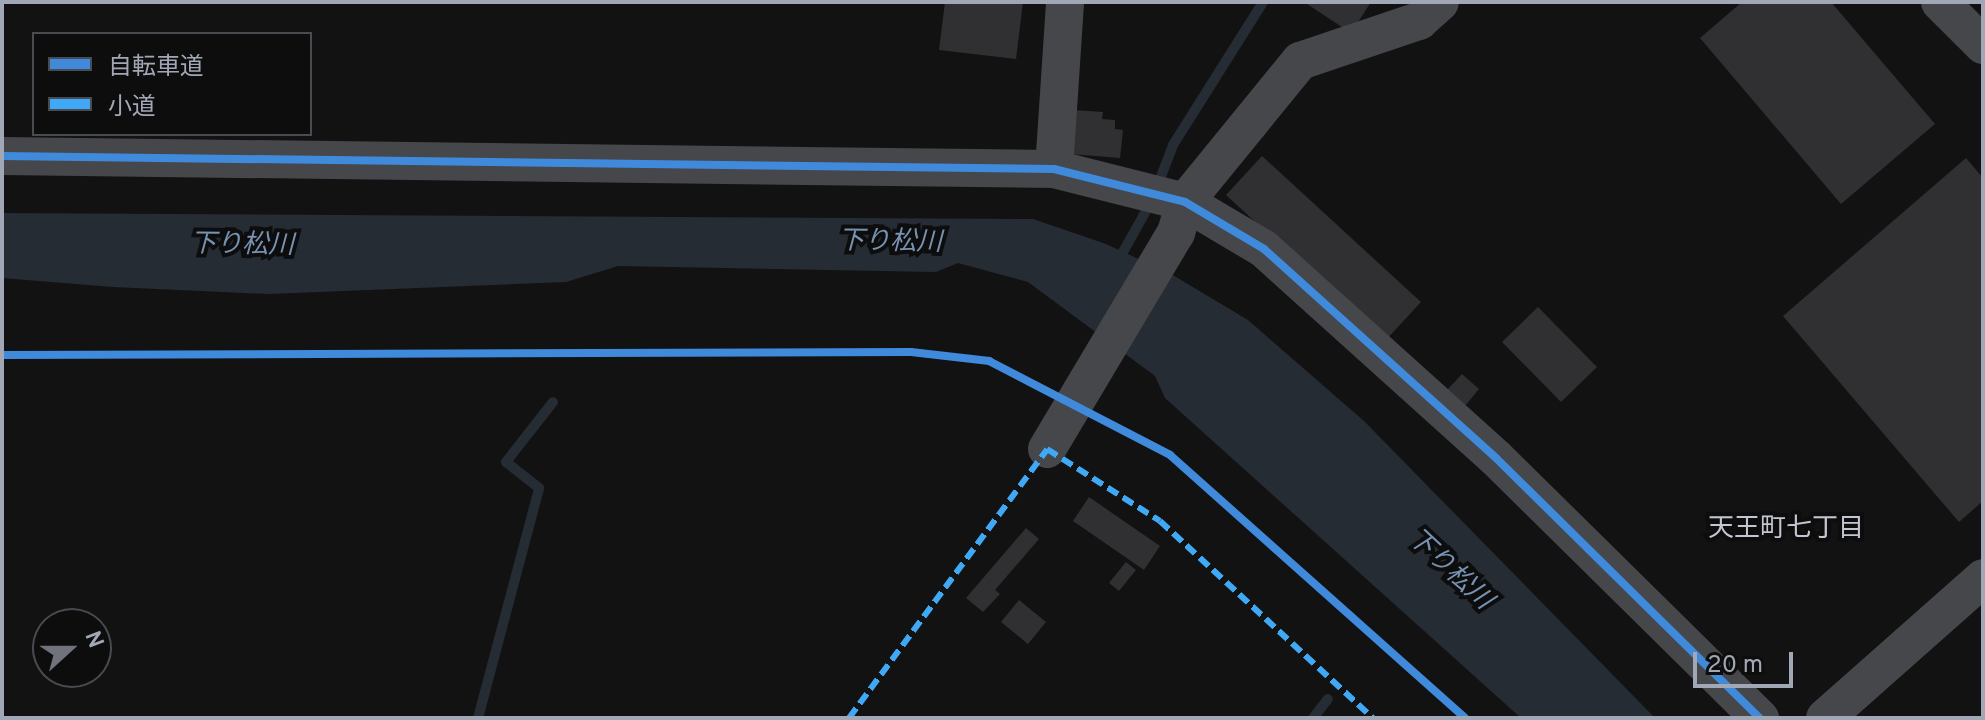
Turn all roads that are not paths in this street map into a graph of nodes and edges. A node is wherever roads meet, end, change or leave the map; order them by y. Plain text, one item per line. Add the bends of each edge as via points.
1 (1065, 2) edge
2 (1440, 2) edge
3 (1940, 2) edge
4 (1983, 45) edge
5 (2, 156) edge
6 (1054, 169) junction
7 (1179, 212) junction
8 (1047, 449) dead end
9 (1983, 578) edge
10 (1760, 718) edge
11 (1825, 718) edge

1 - 6 street
2 - 7 street via 1419,21 1300,61
3 - 4 street
5 - 6 street
6 - 7 street via 1135,192
7 - 8 street via 1077,406
7 - 10 street via 1276,259 1496,458
9 - 11 street

